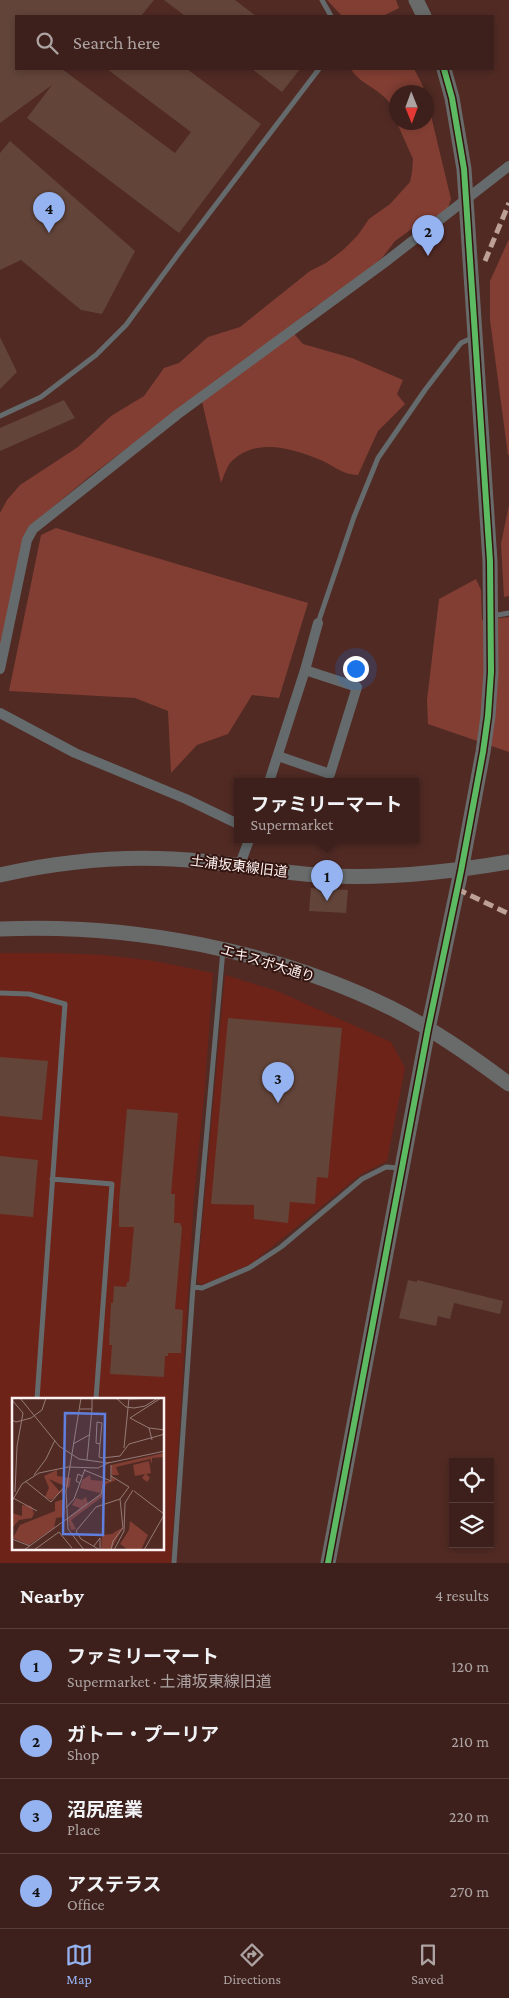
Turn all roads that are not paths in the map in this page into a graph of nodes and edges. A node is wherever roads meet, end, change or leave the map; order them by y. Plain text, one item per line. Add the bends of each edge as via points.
1 (322, 0) edge
2 (416, 0) edge
3 (330, 15) edge
4 (424, 15) edge
5 (318, 70) edge
6 (444, 70) edge
7 (509, 166) edge
8 (465, 200) junction
9 (475, 336) junction
10 (0, 416) edge
11 (509, 613) edge
12 (491, 616) junction
13 (318, 623) joint
14 (0, 669) edge
15 (305, 670) junction
16 (0, 713) edge
17 (278, 756) junction
18 (270, 778) edge
19 (234, 822) edge
20 (248, 843) edge
21 (509, 862) edge
22 (239, 867) junction
23 (461, 871) junction
24 (0, 876) edge
25 (0, 929) edge
26 (223, 950) junction
27 (0, 993) edge
28 (428, 1029) junction
29 (509, 1084) edge
30 (402, 1168) junction
31 (52, 1179) junction
32 (193, 1287) junction
33 (36, 1398) edge
34 (96, 1398) edge
35 (174, 1563) edge
36 (328, 1563) edge

1 - 3 lane
2 - 4 street
5 - 10 lane via 126,325 96,355 40,397
6 - 8 street via 460,138
7 - 8 street
8 - 9 street
8 - 14 street via 178,414 33,529 27,540
9 - 12 street
9 - 13 lane via 461,343 378,458
11 - 12 lane
12 - 23 street via 488,716
13 - 15 street
15 - 17 street
15 - 17 street via 357,687 330,774
16 - 19 street via 75,753
17 - 18 street
20 - 22 street
21 - 23 street, 土浦坂東線旧道
22 - 23 street, 土浦坂東線旧道 via 366,877
22 - 24 street, 土浦坂東線旧道 via 174,859 111,858 70,862
23 - 28 street
25 - 26 street, エキスポ大通り via 82,929 126,933
26 - 28 street, エキスポ大通り via 324,980 390,1008
26 - 32 lane
27 - 31 lane via 29,994 65,1004
28 - 29 street, エキスポ大通り
28 - 30 street
30 - 32 lane via 386,1167 362,1179 281,1247 249,1268 202,1288
30 - 36 street
31 - 33 lane
31 - 34 lane via 112,1184
32 - 35 lane

